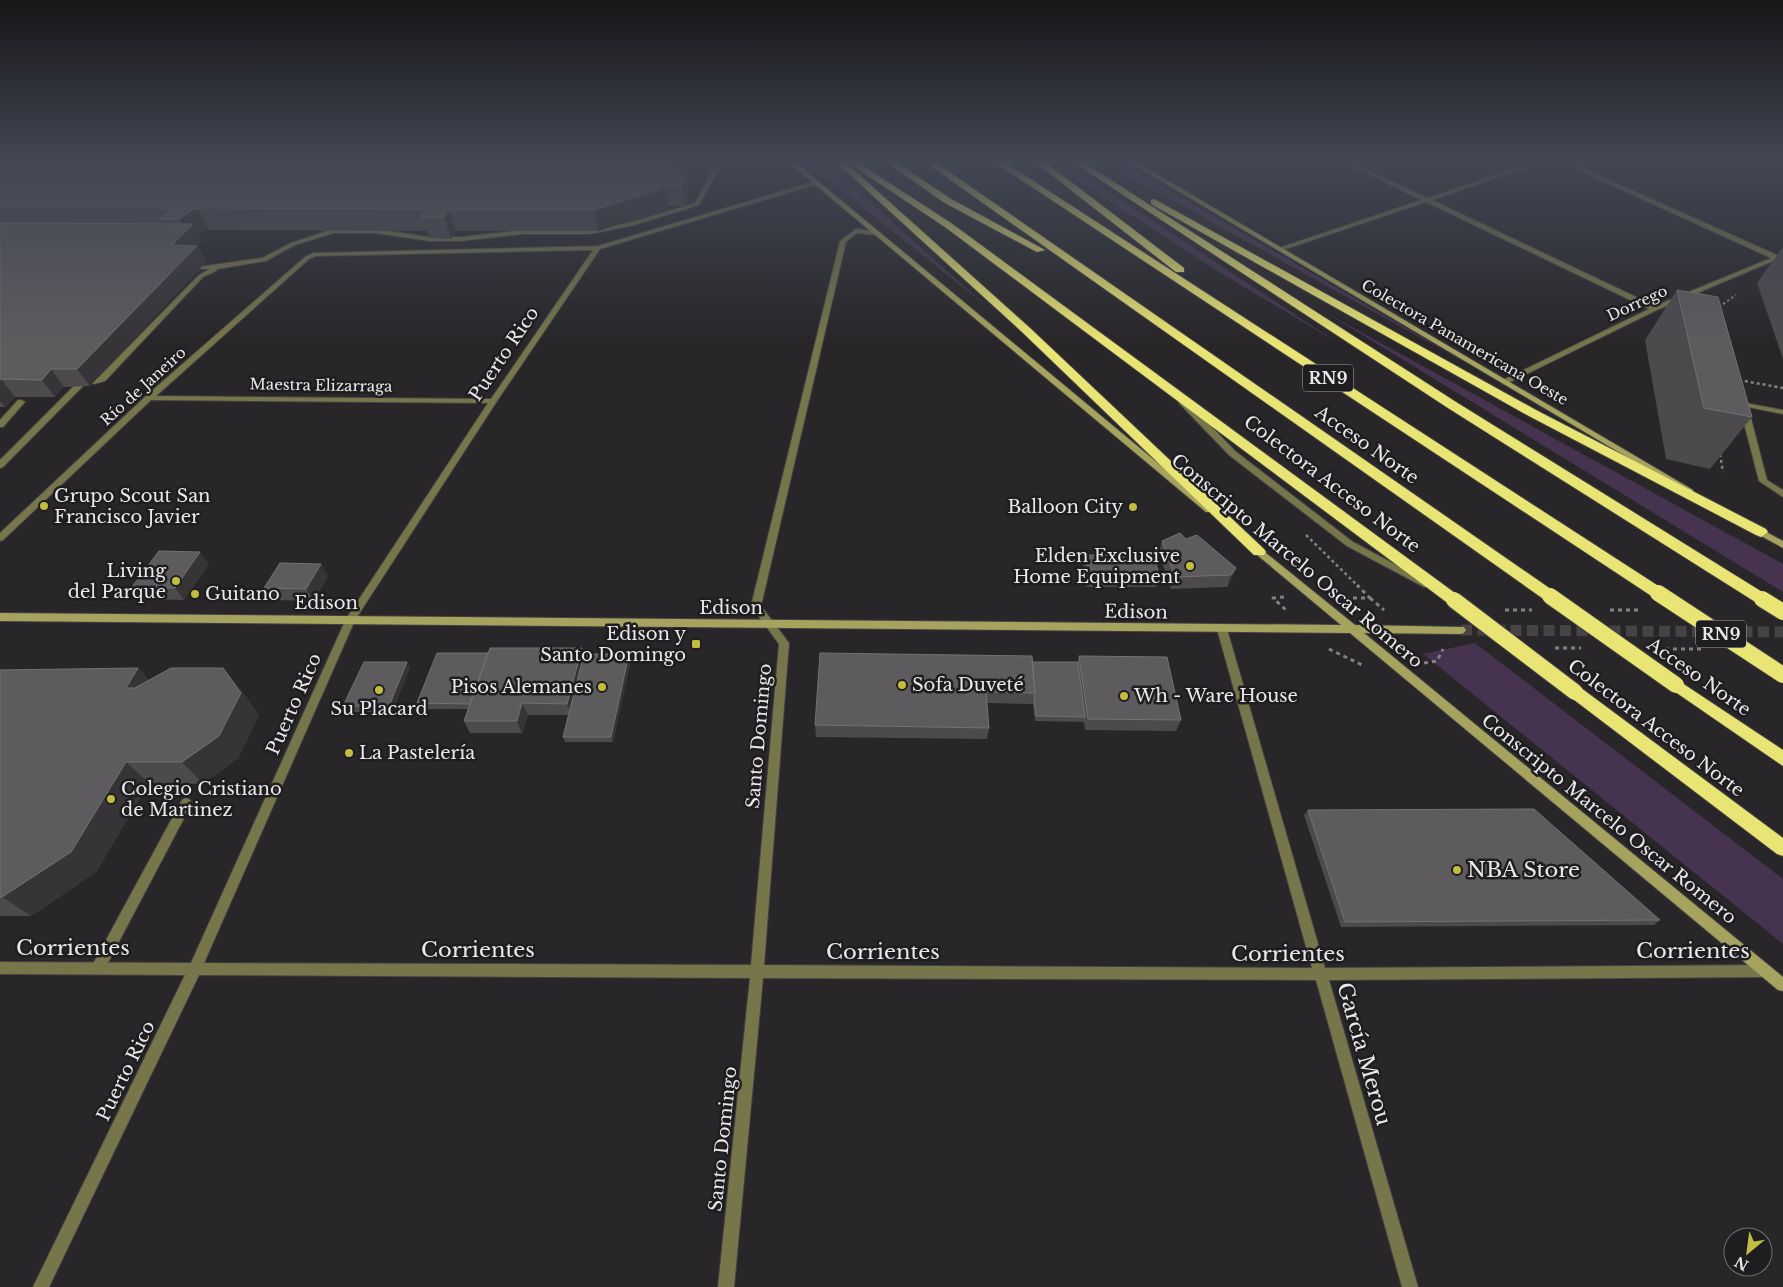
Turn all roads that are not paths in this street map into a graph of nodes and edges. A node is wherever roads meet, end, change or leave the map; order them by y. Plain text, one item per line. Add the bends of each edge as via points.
1 (636, 222) edge
2 (685, 222) edge
3 (862, 222) edge
4 (908, 222) edge
5 (943, 222) edge
6 (988, 222) edge
7 (1015, 222) edge
8 (1090, 222) edge
9 (1117, 222) edge
10 (1169, 222) edge
11 (1191, 222) edge
12 (1235, 222) edge
13 (1362, 222) edge
14 (1471, 222) edge
15 (1700, 222) edge
16 (875, 233) junction
17 (598, 248) junction
18 (1281, 249) junction
19 (1779, 256) edge
20 (219, 267) junction
21 (200, 268) dead end
22 (1100, 282) junction
23 (1655, 309) junction
24 (1264, 336) junction
25 (94, 371) edge
26 (94, 382) dead end
27 (1506, 382) junction
28 (149, 398) junction
29 (493, 401) junction
30 (10, 402) dead end
31 (1783, 412) edge
32 (0, 425) edge
33 (0, 465) edge
34 (1783, 494) edge
35 (1761, 532) junction
36 (0, 538) edge
37 (1783, 545) edge
38 (1259, 552) junction
39 (1783, 612) edge
40 (0, 617) edge
41 (351, 619) junction
42 (770, 625) junction
43 (1222, 630) junction
44 (1350, 630) junction
45 (1462, 630) tunnel mouth
46 (1783, 675) edge
47 (1783, 759) edge
48 (186, 803) dead end
49 (1783, 848) edge
50 (0, 968) edge
51 (98, 968) junction
52 (195, 969) junction
53 (1766, 971) junction
54 (757, 972) junction
55 (1320, 974) junction
56 (1783, 985) edge
57 (41, 1287) edge
58 (726, 1287) edge
59 (1410, 1287) edge

1 - 20 street via 590,232 515,233 461,239 430,239 375,231 333,231 293,244 264,260
2 - 17 street
3 - 16 street, Conscripto Marcelo Oscar Romero
4 - 38 highway
5 - 49 highway, Colectora Acceso Norte, bridge
6 - 22 highway
7 - 22 highway, Acceso Norte
8 - 24 highway, Acceso Norte / RN9
9 - 24 highway
10 - 39 highway, bridge via 1452,405
11 - 35 highway via 1503,398 1634,469
12 - 18 street, Colectora Panamericana Oeste
13 - 18 street
14 - 23 street
15 - 19 street
16 - 38 street, Conscripto Marcelo Oscar Romero
16 - 42 street, Santo Domingo via 856,231 843,241 756,606
17 - 28 street, Río de Janeiro via 315,254
17 - 29 street, Puerto Rico
18 - 27 street, Colectora Panamericana Oeste
19 - 23 street, Dorrego
20 - 21 street
20 - 26 street via 201,276 102,379
22 - 47 highway, Acceso Norte, bridge
23 - 27 street, Dorrego
24 - 46 highway, Acceso Norte / RN9, bridge
25 - 33 street
27 - 35 street, Colectora Panamericana Oeste
28 - 29 street, Maestra Elizarraga
28 - 36 street, Río de Janeiro
29 - 41 street, Puerto Rico
30 - 32 street via 21,402
31 - 34 street via 1743,404 1763,481
35 - 37 street, Colectora Panamericana Oeste
38 - 44 street, Conscripto Marcelo Oscar Romero
40 - 41 street, Edison
41 - 42 street, Edison
41 - 52 street, Puerto Rico
42 - 43 street, Edison
42 - 54 street, Santo Domingo via 784,643
43 - 44 street, Edison
43 - 55 street, García Merou
44 - 45 street, Edison
44 - 53 street, Conscripto Marcelo Oscar Romero
48 - 51 street
50 - 51 street, Corrientes
51 - 52 street, Corrientes
52 - 54 street, Corrientes
52 - 57 street, Puerto Rico
53 - 55 street, Corrientes
53 - 56 street, Conscripto Marcelo Oscar Romero
54 - 55 street, Corrientes
54 - 58 street, Santo Domingo
55 - 59 street, García Merou

